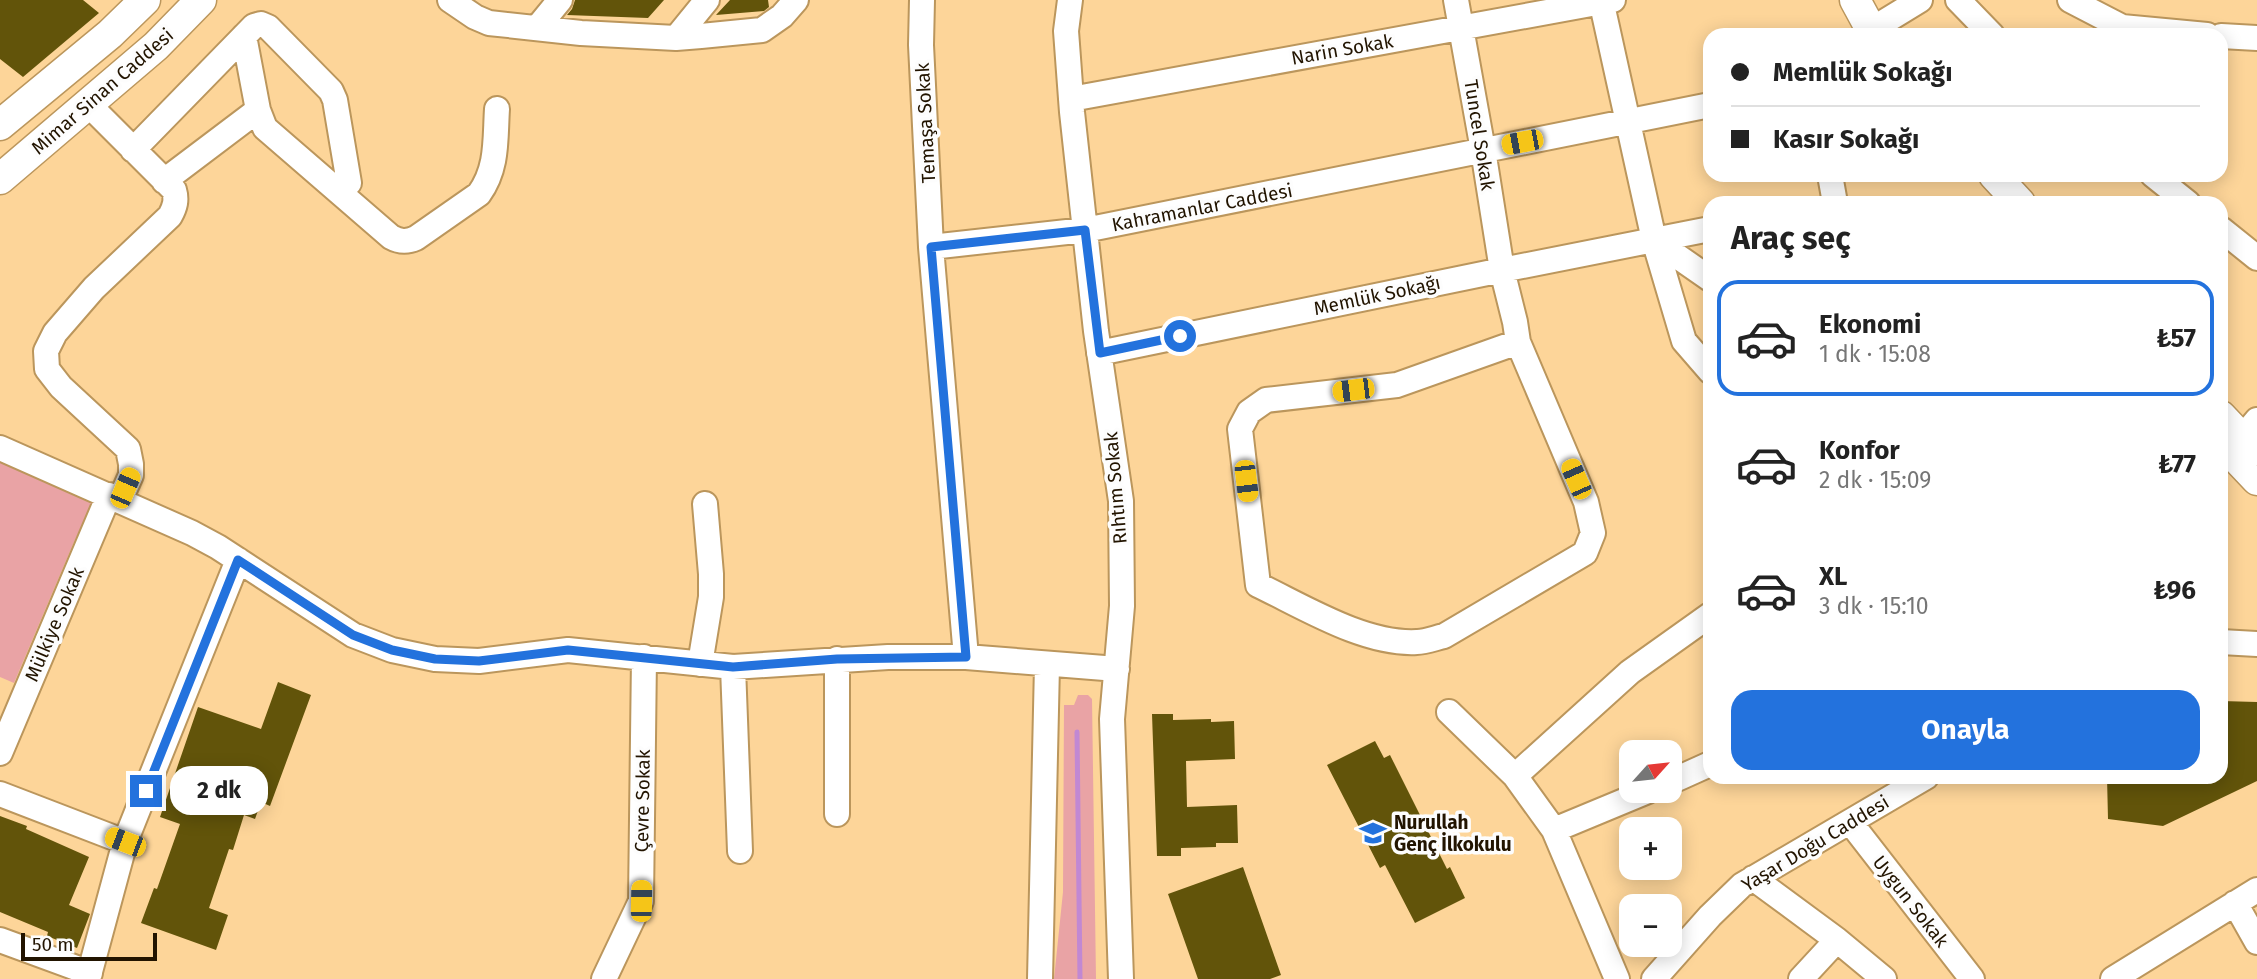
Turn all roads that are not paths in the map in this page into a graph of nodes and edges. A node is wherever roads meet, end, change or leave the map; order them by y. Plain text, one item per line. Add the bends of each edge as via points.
1 (145, 0) edge
2 (201, 0) edge
3 (450, 0) edge
4 (560, 0) edge
5 (707, 0) edge
6 (796, 0) edge
7 (922, 0) edge
8 (1070, 0) edge
9 (1456, 0) edge
10 (1835, 0) edge
11 (1855, 0) edge
12 (1920, 0) edge
13 (1958, 0) edge
14 (2070, 0) edge
15 (1605, 1) edge
16 (1462, 27) junction
17 (537, 28) junction
18 (1861, 28) edge
19 (1864, 28) edge
20 (1874, 28) edge
21 (1985, 28) edge
22 (2133, 28) edge
23 (244, 36) junction
24 (2228, 36) edge
25 (676, 38) junction
26 (2257, 38) edge
27 (1072, 99) junction
28 (89, 105) junction
29 (1703, 106) edge
30 (497, 109) dead end
31 (258, 110) junction
32 (1626, 121) junction
33 (0, 125) edge
34 (133, 150) junction
35 (1483, 150) junction
36 (0, 179) edge
37 (164, 181) junction
38 (1980, 182) edge
39 (2000, 182) edge
40 (2162, 182) edge
41 (349, 183) dead end
42 (1992, 196) edge
43 (2014, 196) edge
44 (2179, 196) edge
45 (1085, 230) junction
46 (1703, 230) edge
47 (2228, 235) edge
48 (1654, 240) junction
49 (931, 247) junction
50 (2257, 258) edge
51 (1502, 270) junction
52 (1703, 274) edge
53 (1518, 342) junction
54 (1100, 353) junction
55 (1703, 363) edge
56 (2228, 423) edge
57 (2244, 438) edge
58 (0, 448) edge
59 (2257, 480) edge
60 (114, 498) junction
61 (705, 504) dead end
62 (238, 560) junction
63 (1703, 620) edge
64 (2228, 642) edge
65 (2257, 644) edge
66 (644, 657) junction
67 (966, 657) junction
68 (837, 659) junction
69 (699, 664) junction
70 (1047, 664) junction
71 (733, 667) junction
72 (1117, 668) junction
73 (1449, 712) dead end
74 (0, 753) edge
75 (1703, 767) edge
76 (1515, 776) junction
77 (1682, 777) edge
78 (1914, 784) edge
79 (0, 794) edge
80 (1619, 803) edge
81 (837, 814) dead end
82 (1850, 822) junction
83 (1554, 830) junction
84 (125, 842) junction
85 (740, 851) dead end
86 (1753, 878) junction
87 (2257, 890) edge
88 (2235, 903) junction
89 (0, 940) edge
90 (1837, 940) junction
91 (2257, 942) edge
92 (89, 976) edge
93 (604, 979) edge
94 (1040, 979) edge
95 (1121, 979) edge
96 (1617, 979) edge
97 (1654, 979) edge
98 (1801, 979) edge
99 (1884, 979) edge
100 (1972, 979) edge
101 (2113, 979) edge

1 - 33 main road, Mimar Sinan Caddesi
2 - 28 main road, Mimar Sinan Caddesi
3 - 17 street via 489,23
4 - 17 street
5 - 25 street
6 - 25 street via 762,30
7 - 49 street, Temaşa Sokak
8 - 27 street, Rıhtım Sokak via 1066,31
9 - 16 street, Tuncel Sokak
10 - 18 main road
11 - 19 main road
12 - 20 street
13 - 21 street
14 - 22 street
15 - 16 street, Narin Sokak
15 - 32 street
16 - 27 street, Narin Sokak
16 - 35 street, Tuncel Sokak
17 - 25 street
23 - 31 street
23 - 34 street
23 - 41 street via 257,25 268,27 331,91
24 - 26 street
27 - 45 street, Rıhtım Sokak
28 - 34 street
28 - 36 main road, Mimar Sinan Caddesi
29 - 32 street, Kahramanlar Caddesi
30 - 31 street via 494,162 486,184 470,202 404,242 391,237 270,133
31 - 37 street
32 - 35 street, Kahramanlar Caddesi
32 - 48 street
34 - 37 street
35 - 45 street, Kahramanlar Caddesi
35 - 51 street, Tuncel Sokak
37 - 60 street, Mülkiye Sokak via 176,196 170,216 94,288 55,333 46,351 47,369 61,387 128,449 131,475
38 - 42 main road
39 - 43 main road
40 - 44 street
45 - 49 street, Kahramanlar Caddesi
45 - 54 street, Rıhtım Sokak
46 - 48 street, Memlük Sokağı
47 - 50 street
48 - 51 street, Memlük Sokağı
48 - 52 street
48 - 55 street via 1684,341
49 - 67 street
51 - 53 street, Tuncel Sokak
51 - 54 street, Memlük Sokağı
53 - 53 street, Tuncel Sokak via 1586,502 1593,533 1585,553 1444,636 1419,642 1364,634 1258,585 1240,429 1249,412 1266,400 1397,385
54 - 72 street, Rıhtım Sokak via 1121,501 1122,606
56 - 57 main road
57 - 59 main road
58 - 60 street
60 - 62 street via 192,533
60 - 74 street, Mülkiye Sokak
61 - 69 street via 711,597
62 - 66 street via 353,635 392,650 435,659 479,661 568,650
62 - 84 street
63 - 76 street via 1630,672
64 - 65 street
66 - 69 street
66 - 93 street, Çevre Sokak via 641,901
67 - 68 street
67 - 70 street
68 - 71 street
68 - 81 street
69 - 71 street
70 - 72 street
70 - 94 street
71 - 85 street
72 - 95 street, Rıhtım Sokak via 1112,719
73 - 76 street
75 - 77 street
76 - 83 street
78 - 82 street, Yaşar Doğu Caddesi
79 - 84 street
80 - 83 street
82 - 86 street, Yaşar Doğu Caddesi
82 - 100 street, Uygun Sokak
83 - 96 street
84 - 92 street
86 - 90 street
86 - 97 street, Yaşar Doğu Caddesi via 1728,897
87 - 88 street
88 - 91 street
88 - 101 street
89 - 92 street
90 - 98 street
90 - 99 street

